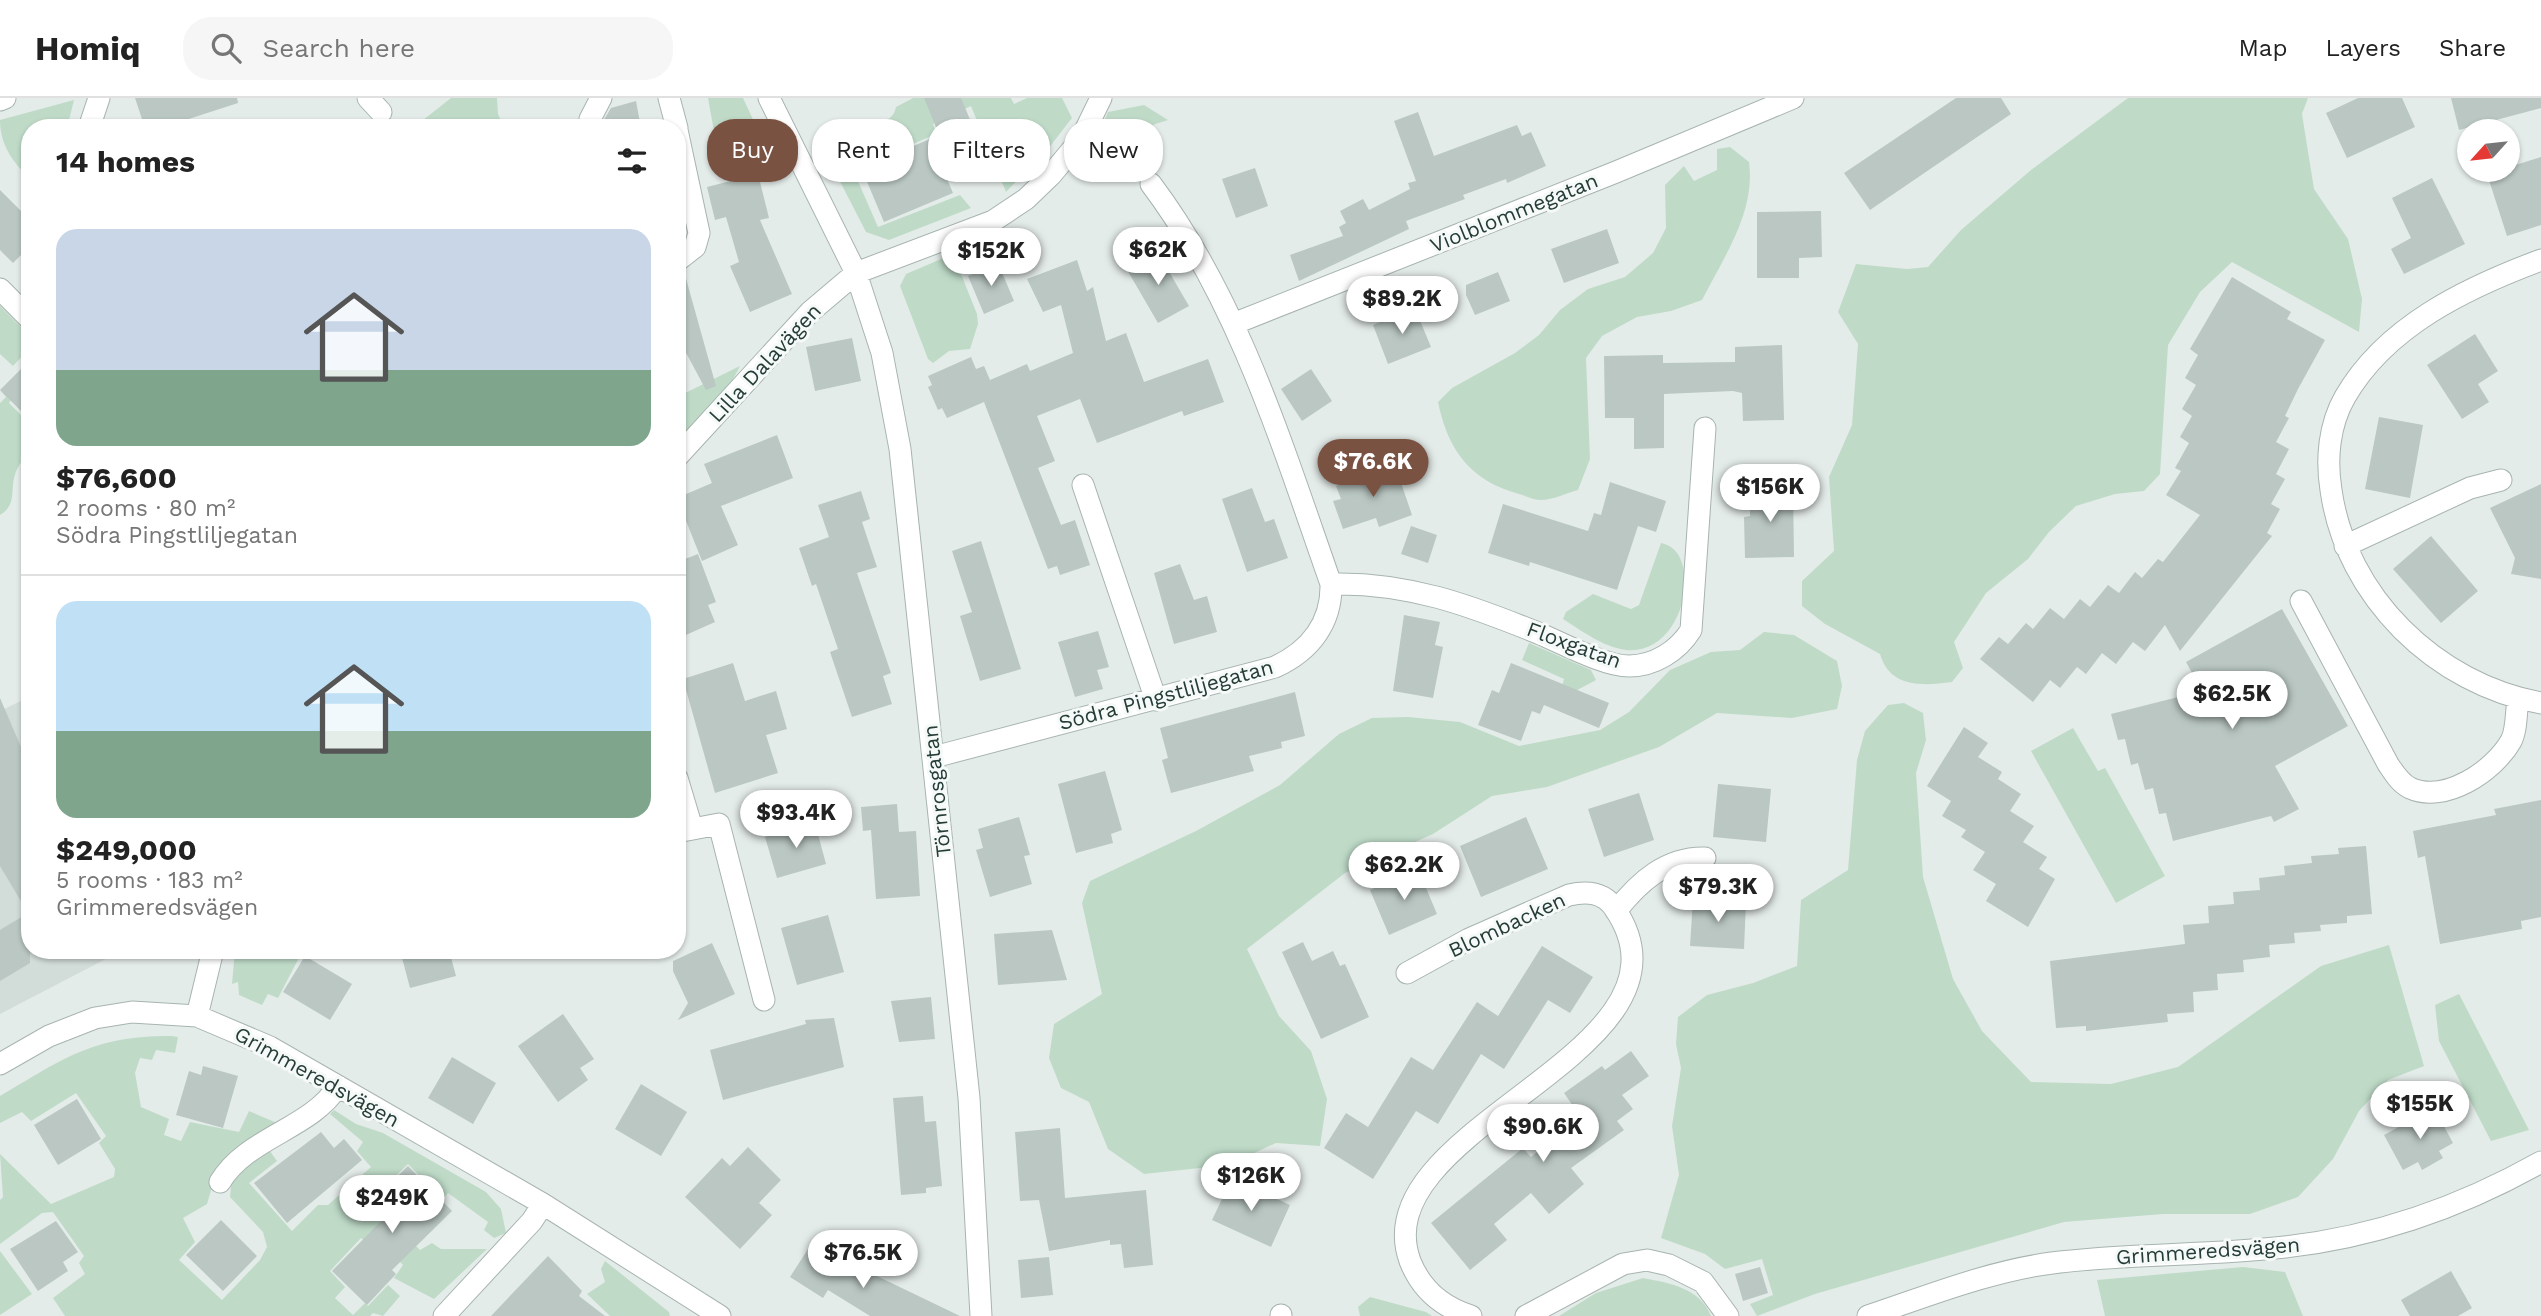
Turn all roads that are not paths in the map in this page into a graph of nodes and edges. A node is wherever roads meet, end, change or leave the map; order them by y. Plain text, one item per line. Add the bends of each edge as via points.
1 (5, 98) edge
2 (99, 98) edge
3 (600, 98) edge
4 (669, 98) edge
5 (769, 98) edge
6 (1101, 98) edge
7 (1793, 98) edge
8 (0, 100) edge
9 (92, 119) edge
10 (590, 119) dead end
11 (674, 119) edge
12 (686, 172) edge
13 (1152, 184) dead end
14 (686, 254) edge
15 (2541, 260) edge
16 (856, 273) junction
17 (0, 289) edge
18 (21, 303) edge
19 (1233, 324) junction
20 (1705, 428) dead end
21 (686, 447) edge
22 (2501, 480) dead end
23 (1083, 485) dead end
24 (2345, 547) junction
25 (1331, 584) junction
26 (2301, 601) dead end
27 (2518, 699) junction
28 (1156, 701) junction
29 (2541, 703) edge
30 (934, 757) junction
31 (686, 830) edge
32 (1705, 858) dead end
33 (1616, 911) junction
34 (211, 959) edge
35 (1407, 973) dead end
36 (764, 1000) dead end
37 (197, 1016) junction
38 (0, 1064) edge
39 (338, 1086) junction
40 (2541, 1162) edge
41 (220, 1182) dead end
42 (543, 1204) junction
43 (444, 1316) edge
44 (720, 1316) edge
45 (981, 1316) edge
46 (1471, 1316) edge
47 (1526, 1316) edge
48 (1728, 1316) edge
49 (1868, 1316) edge

1 - 8 street
2 - 9 street
3 - 10 street
4 - 11 street
5 - 16 street, Törnrosgatan
6 - 16 street, Lilla Dalavägen via 1081,139 1026,199 993,220
7 - 19 street, Violblommegatan
12 - 14 street via 699,233 695,247
13 - 19 street, Södra Pingstliljegatan via 1188,239
15 - 24 street via 2453,299 2393,338 2358,376 2343,400 2329,450 2332,499
16 - 21 street, Lilla Dalavägen via 810,312
16 - 30 street, Törnrosgatan via 882,353 900,449
17 - 18 street
19 - 25 street, Södra Pingstliljegatan
20 - 25 street, Floxgatan via 1691,630 1662,657 1627,666 1448,600 1397,586
22 - 24 street via 2470,488
23 - 28 street
24 - 27 street via 2374,597 2417,643 2478,683
25 - 28 street, Södra Pingstliljegatan via 1332,605 1326,619 1296,657 1254,674
26 - 27 street via 2388,764 2407,787 2425,792 2441,789 2487,769 2512,738
27 - 29 street
28 - 30 street, Södra Pingstliljegatan
30 - 45 street, Törnrosgatan via 969,1103
31 - 36 street via 719,824
32 - 33 street via 1659,869 1636,886
33 - 35 street, Blombacken via 1599,895 1586,891 1569,895 1469,939
33 - 46 street via 1632,961 1623,996 1607,1019 1444,1159 1410,1202 1406,1238 1414,1271 1437,1300
34 - 37 street
37 - 38 street, Grimmeredsvägen via 132,1012 96,1018 49,1036
37 - 39 street, Grimmeredsvägen via 270,1047
39 - 41 street via 328,1102 247,1153 228,1168
39 - 42 street, Grimmeredsvägen
40 - 49 street, Grimmeredsvägen via 2480,1194 2361,1234 2284,1247 2049,1263 2001,1273
42 - 43 street
42 - 44 street, Grimmeredsvägen
47 - 48 street via 1623,1264 1647,1259 1703,1282

